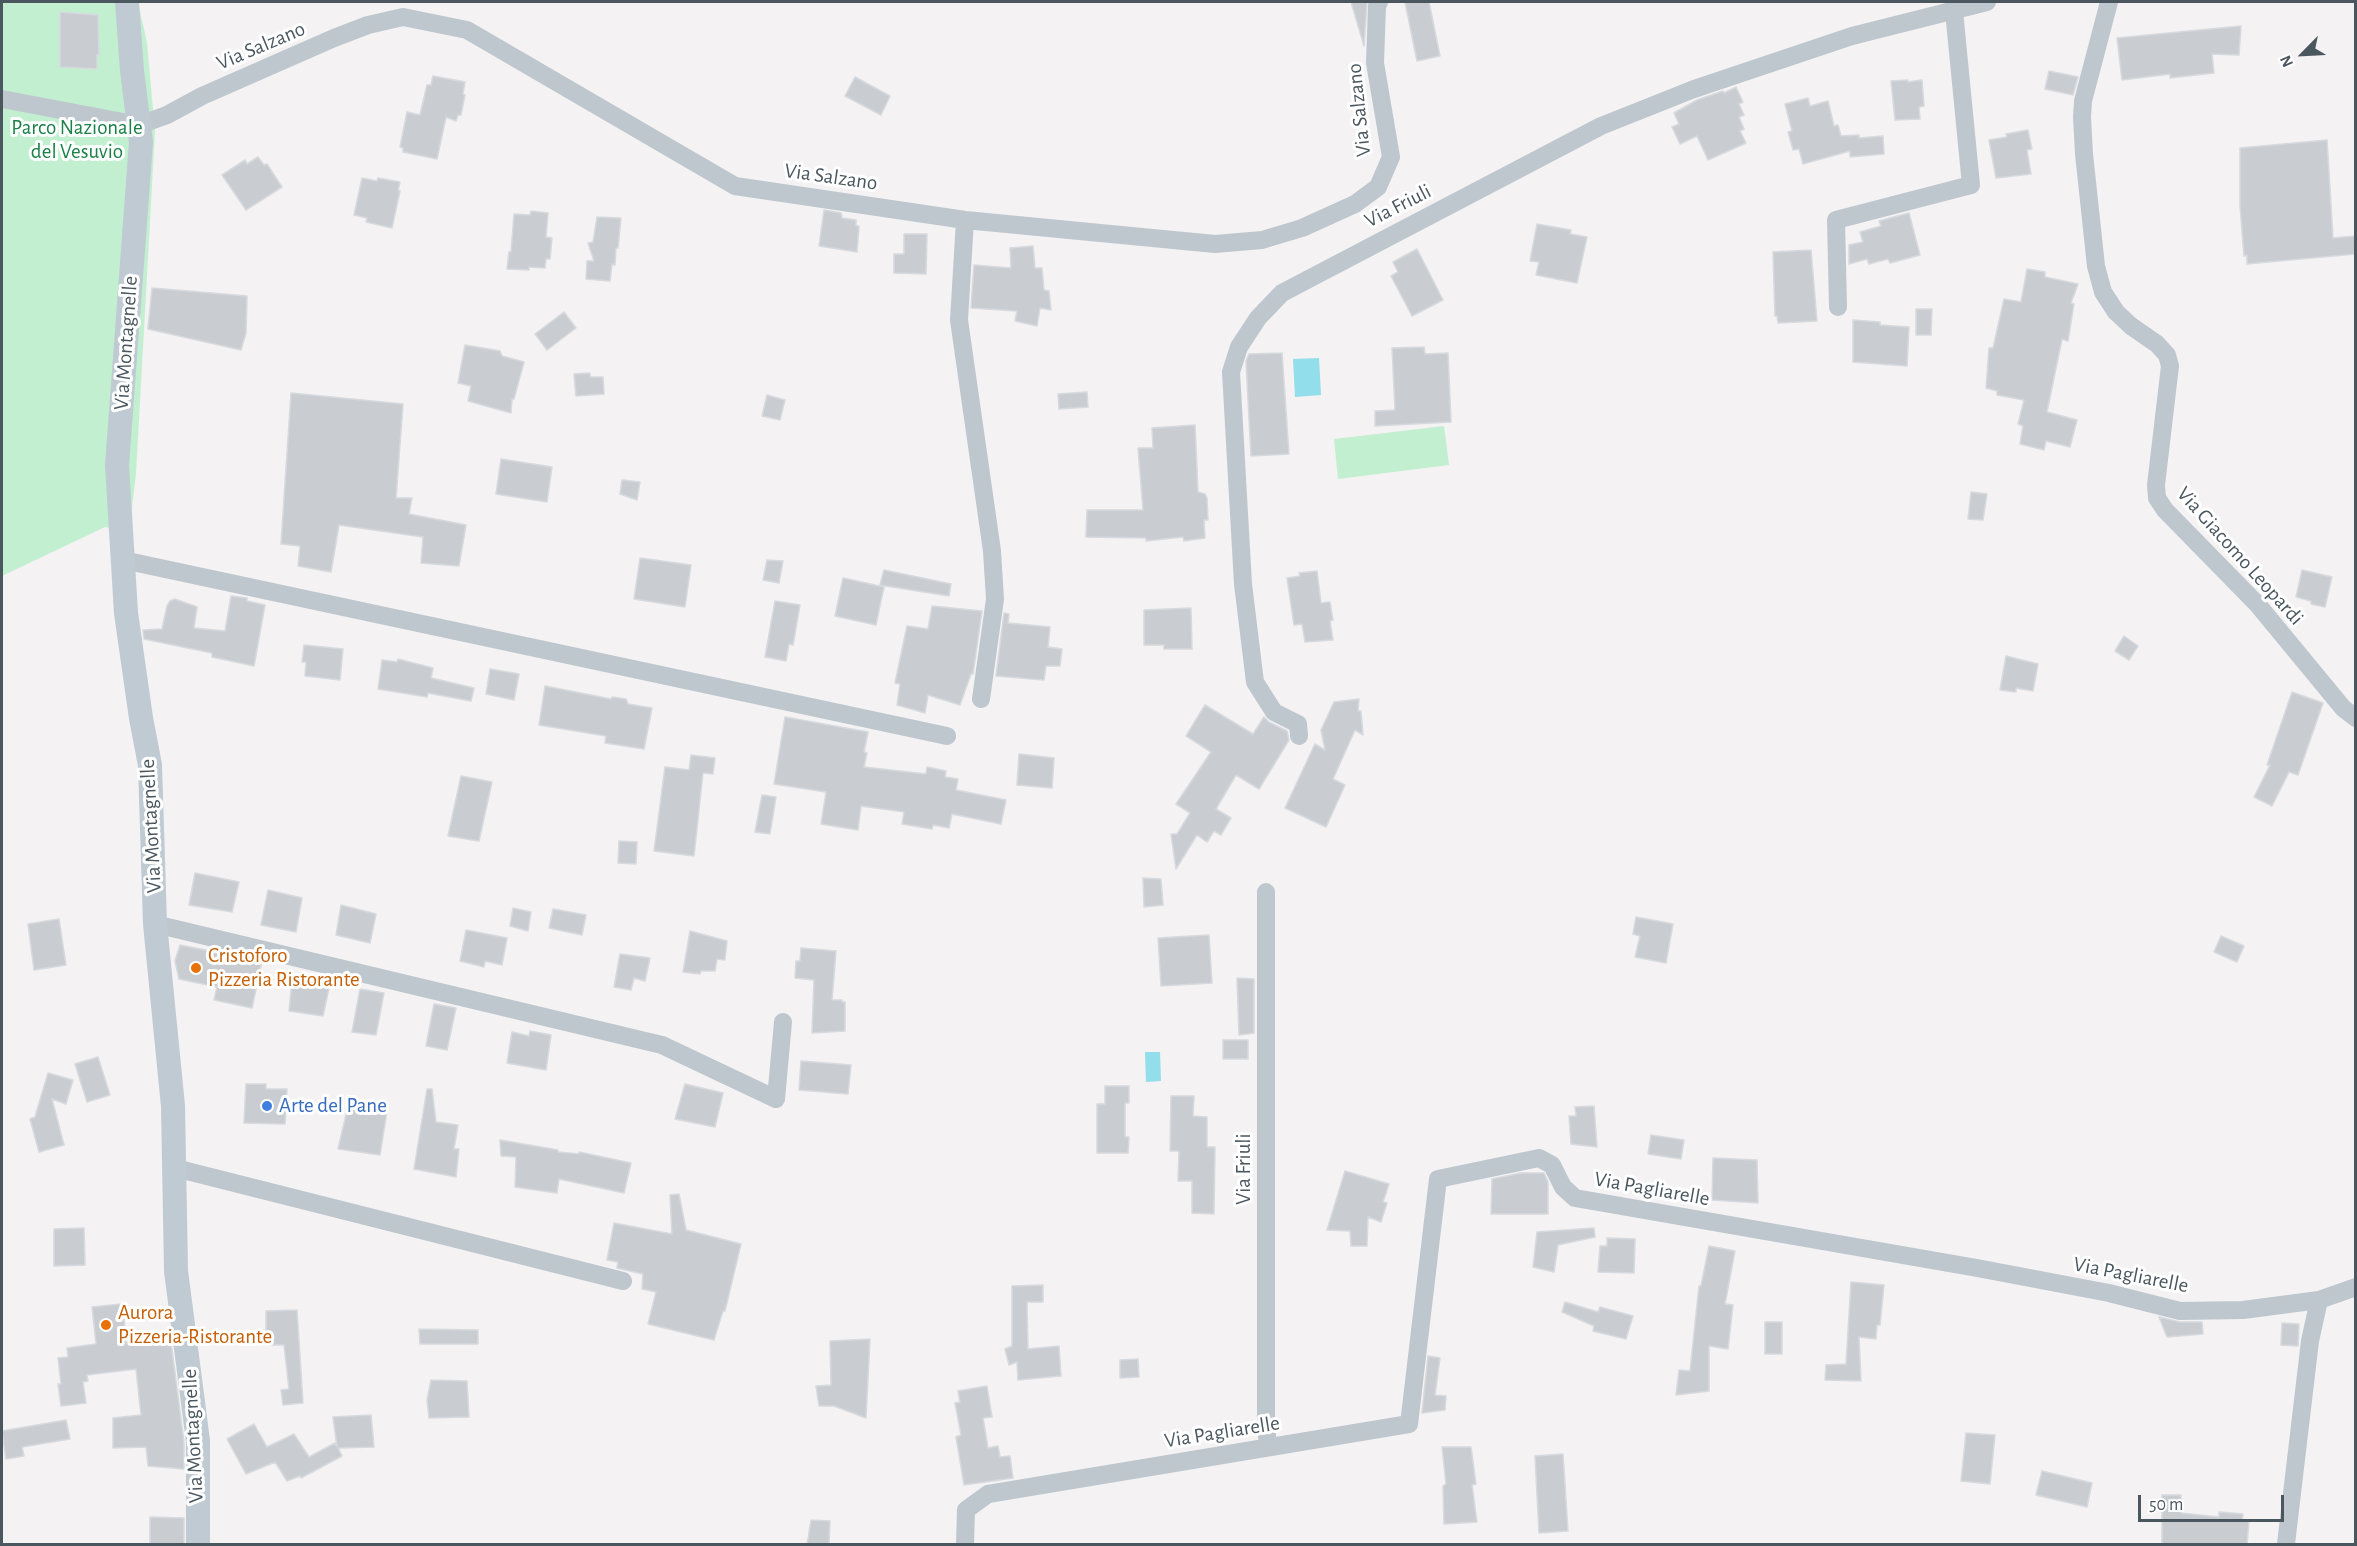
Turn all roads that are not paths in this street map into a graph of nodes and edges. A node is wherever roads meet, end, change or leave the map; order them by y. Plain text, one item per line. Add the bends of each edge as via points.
1 (127, 2) edge
2 (1379, 2) edge
3 (1987, 2) edge
4 (2109, 2) edge
5 (1954, 11) junction
6 (2, 99) edge
7 (139, 125) junction
8 (965, 220) junction
9 (1838, 307) dead end
10 (123, 560) junction
11 (981, 699) dead end
12 (2355, 718) edge
13 (947, 736) dead end
14 (1299, 736) dead end
15 (1266, 892) dead end
16 (154, 924) junction
17 (783, 1022) dead end
18 (175, 1168) junction
19 (623, 1281) dead end
20 (2355, 1287) edge
21 (2319, 1300) junction
22 (1268, 1447) junction
23 (198, 1545) edge
24 (965, 1545) edge
25 (2286, 1545) edge

1 - 7 street, Via Montagnelle
2 - 8 street, Via Salzano via 1375,63 1391,157 1378,187 1355,204 1302,228 1262,240 1215,244
3 - 5 street, Via Friuli
4 - 12 street, Via Giacomo Leopardi via 2083,101 2084,154 2096,266 2103,292 2116,312 2162,349 2170,366 2157,498 2164,510 2258,605
5 - 9 street via 1971,185 1836,220
5 - 14 street, Via Friuli via 1852,36 1694,89 1601,126 1282,293 1258,318 1239,347 1231,372 1243,584 1255,682 1274,712 1298,724
6 - 7 street
7 - 8 street, Via Salzano via 334,38 368,24 403,16 467,30 735,186
7 - 10 street, Via Montagnelle via 141,142 117,465
8 - 11 street via 959,320 992,551 995,598
10 - 13 street
10 - 16 street, Via Montagnelle via 126,613 150,765
15 - 22 street, Via Friuli
16 - 17 street via 662,1046 776,1099
16 - 18 street, Via Montagnelle via 173,1106
18 - 19 street
18 - 23 street, Via Montagnelle via 176,1271 198,1441
20 - 21 street
21 - 22 street, Via Pagliarelle via 2243,1310 2180,1311 1999,1272 1575,1198 1563,1187 1552,1165 1539,1158 1438,1179 1409,1424
21 - 25 street via 2310,1341
22 - 24 street, Via Pagliarelle via 988,1494 966,1510

